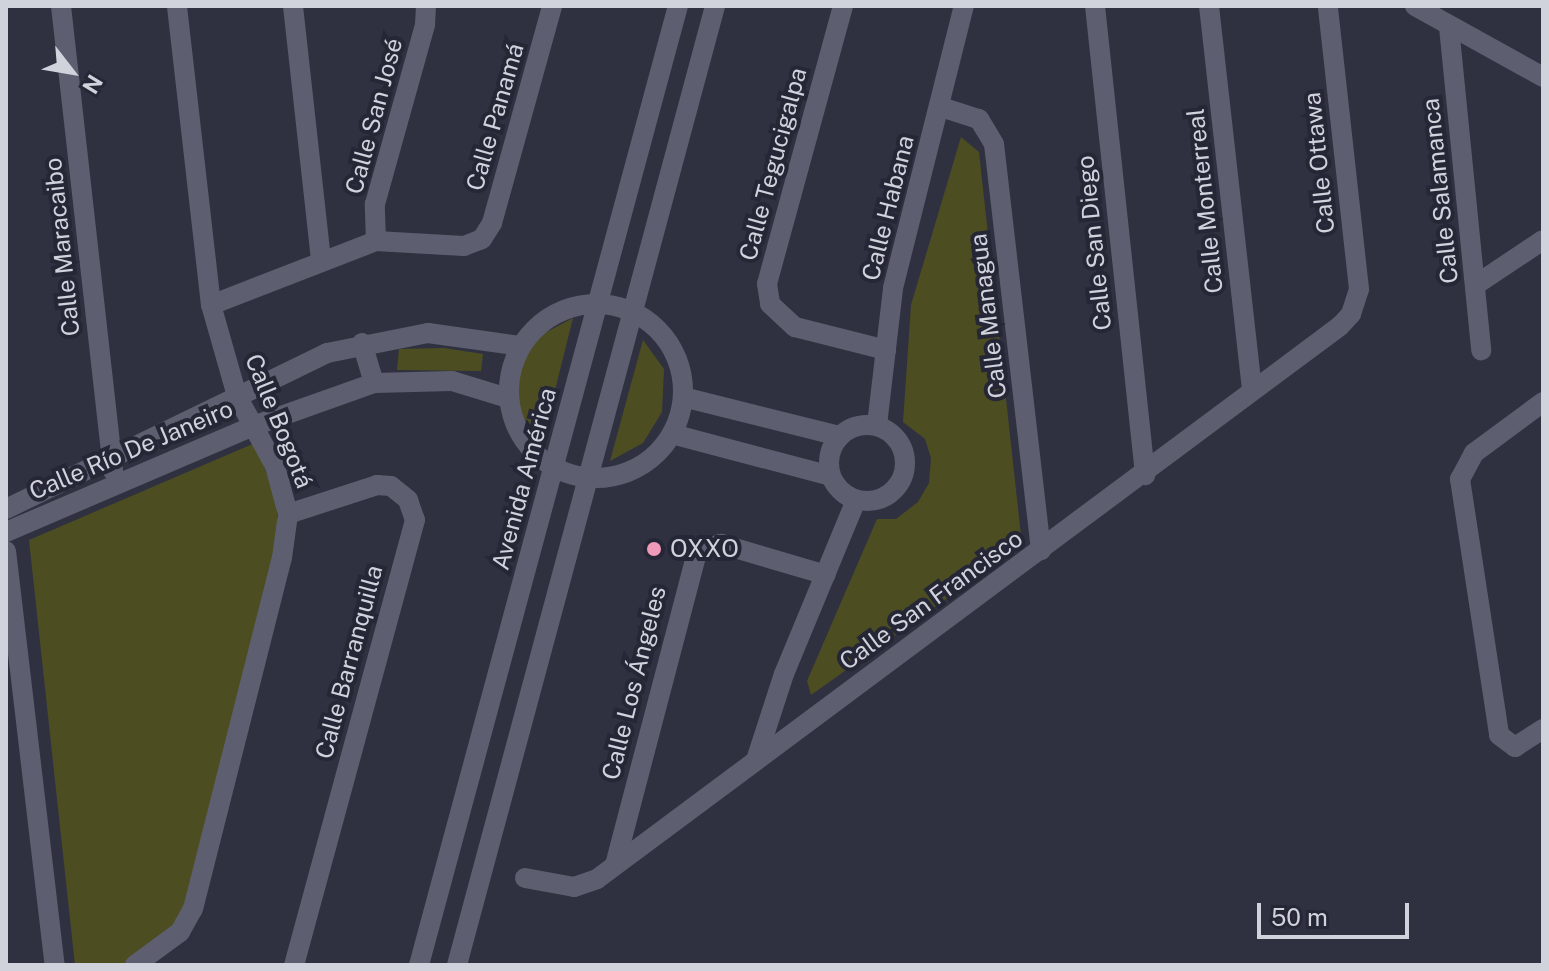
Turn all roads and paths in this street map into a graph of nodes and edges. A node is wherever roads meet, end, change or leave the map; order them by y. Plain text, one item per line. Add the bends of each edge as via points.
1 (61, 6) edge
2 (177, 6) edge
3 (293, 6) edge
4 (426, 6) edge
5 (552, 6) edge
6 (678, 6) edge
7 (715, 6) edge
8 (843, 6) edge
9 (964, 6) edge
10 (1095, 6) edge
11 (1209, 6) edge
12 (1328, 6) edge
13 (1415, 6) edge
14 (1449, 27) junction
15 (1541, 70) edge
16 (941, 107) junction
17 (1543, 240) edge
18 (376, 241) junction
19 (321, 258) junction
20 (1477, 284) junction
21 (598, 303) junction
22 (211, 305) junction
23 (633, 311) junction
24 (1351, 314) joint
25 (362, 343) junction
26 (521, 346) junction
27 (886, 350) junction
28 (1481, 350) dead end
29 (374, 383) junction
30 (1252, 391) junction
31 (237, 396) junction
32 (683, 397) junction
33 (508, 398) junction
34 (1543, 402) edge
35 (734, 410) junction
36 (256, 425) junction
37 (877, 425) junction
38 (672, 434) junction
39 (839, 436) junction
40 (724, 447) junction
41 (111, 460) junction
42 (554, 469) junction
43 (1145, 475) junction
44 (831, 476) junction
45 (587, 478) junction
46 (116, 482) junction
47 (856, 500) junction
48 (6, 509) edge
49 (288, 514) junction
50 (6, 532) edge
51 (1041, 550) junction
52 (6, 551) edge
53 (826, 575) junction
54 (1543, 729) edge
55 (756, 760) junction
56 (615, 865) junction
57 (525, 878) dead end
58 (55, 965) edge
59 (135, 965) edge
60 (294, 965) edge
61 (419, 965) edge
62 (457, 965) edge

1 - 41 street, Calle Maracaibo
2 - 22 street, Calle Bogotá
3 - 19 street
4 - 18 street, Calle San José via 375,204
5 - 18 street, Calle Panamá via 492,223 482,239 464,246
6 - 21 street, Avenida América
7 - 23 street
8 - 27 street, Calle Tegucigalpa via 767,284 770,304 795,327
9 - 16 street, Calle Habana
10 - 43 street, Calle San Diego
11 - 30 street, Calle Monterreal
12 - 24 street, Calle Ottawa via 1359,289
13 - 14 street
14 - 15 street
14 - 20 street, Calle Salamanca
16 - 27 street, Calle Habana via 893,288
16 - 51 street, Calle Managua via 979,119 994,144
17 - 20 street
18 - 19 street
19 - 22 street
20 - 28 street, Calle Salamanca
21 - 23 street
21 - 26 street via 554,314
21 - 42 street, Avenida América
22 - 31 street, Calle Bogotá
23 - 32 street via 655,325 671,346
23 - 45 street
24 - 30 street, Calle San Francisco
25 - 26 street, Calle Río De Janeiro via 428,333
25 - 29 street
25 - 31 street, Calle Río De Janeiro via 292,368
26 - 33 street via 510,371
27 - 37 street, Calle Habana
29 - 33 street, Calle Río De Janeiro via 452,381
29 - 36 street, Calle Río De Janeiro
30 - 43 street, Calle San Francisco
31 - 36 street, Calle Bogotá
31 - 41 street, Calle Río De Janeiro
32 - 35 street
32 - 38 street
33 - 42 street via 522,439
34 - 54 street via 1474,453 1460,479 1499,735 1509,746 1521,745
35 - 39 street
35 - 40 street
36 - 46 street, Calle Río De Janeiro
36 - 49 street, Calle Bogotá
37 - 39 street via 850,428
37 - 47 street via 899,440 906,466 902,479 883,498
38 - 40 street
38 - 45 street via 650,460 630,470
39 - 44 street via 829,462
40 - 44 street
41 - 46 street, Calle Maracaibo
41 - 48 street, Calle Río De Janeiro
42 - 45 street
42 - 61 street, Avenida América
43 - 51 street, Calle San Francisco
44 - 47 street
45 - 62 street
46 - 50 street, Calle Río De Janeiro
47 - 53 street
49 - 59 street, Calle Bogotá via 282,558 193,909 180,932
49 - 60 street, Calle Barranquilla via 377,485 402,493 415,520
51 - 55 street, Calle San Francisco
52 - 58 street
53 - 55 street via 784,674
53 - 56 street, Calle Los Ángeles via 721,544 697,553
55 - 56 street, Calle San Francisco
56 - 57 street, Calle San Francisco via 584,886

